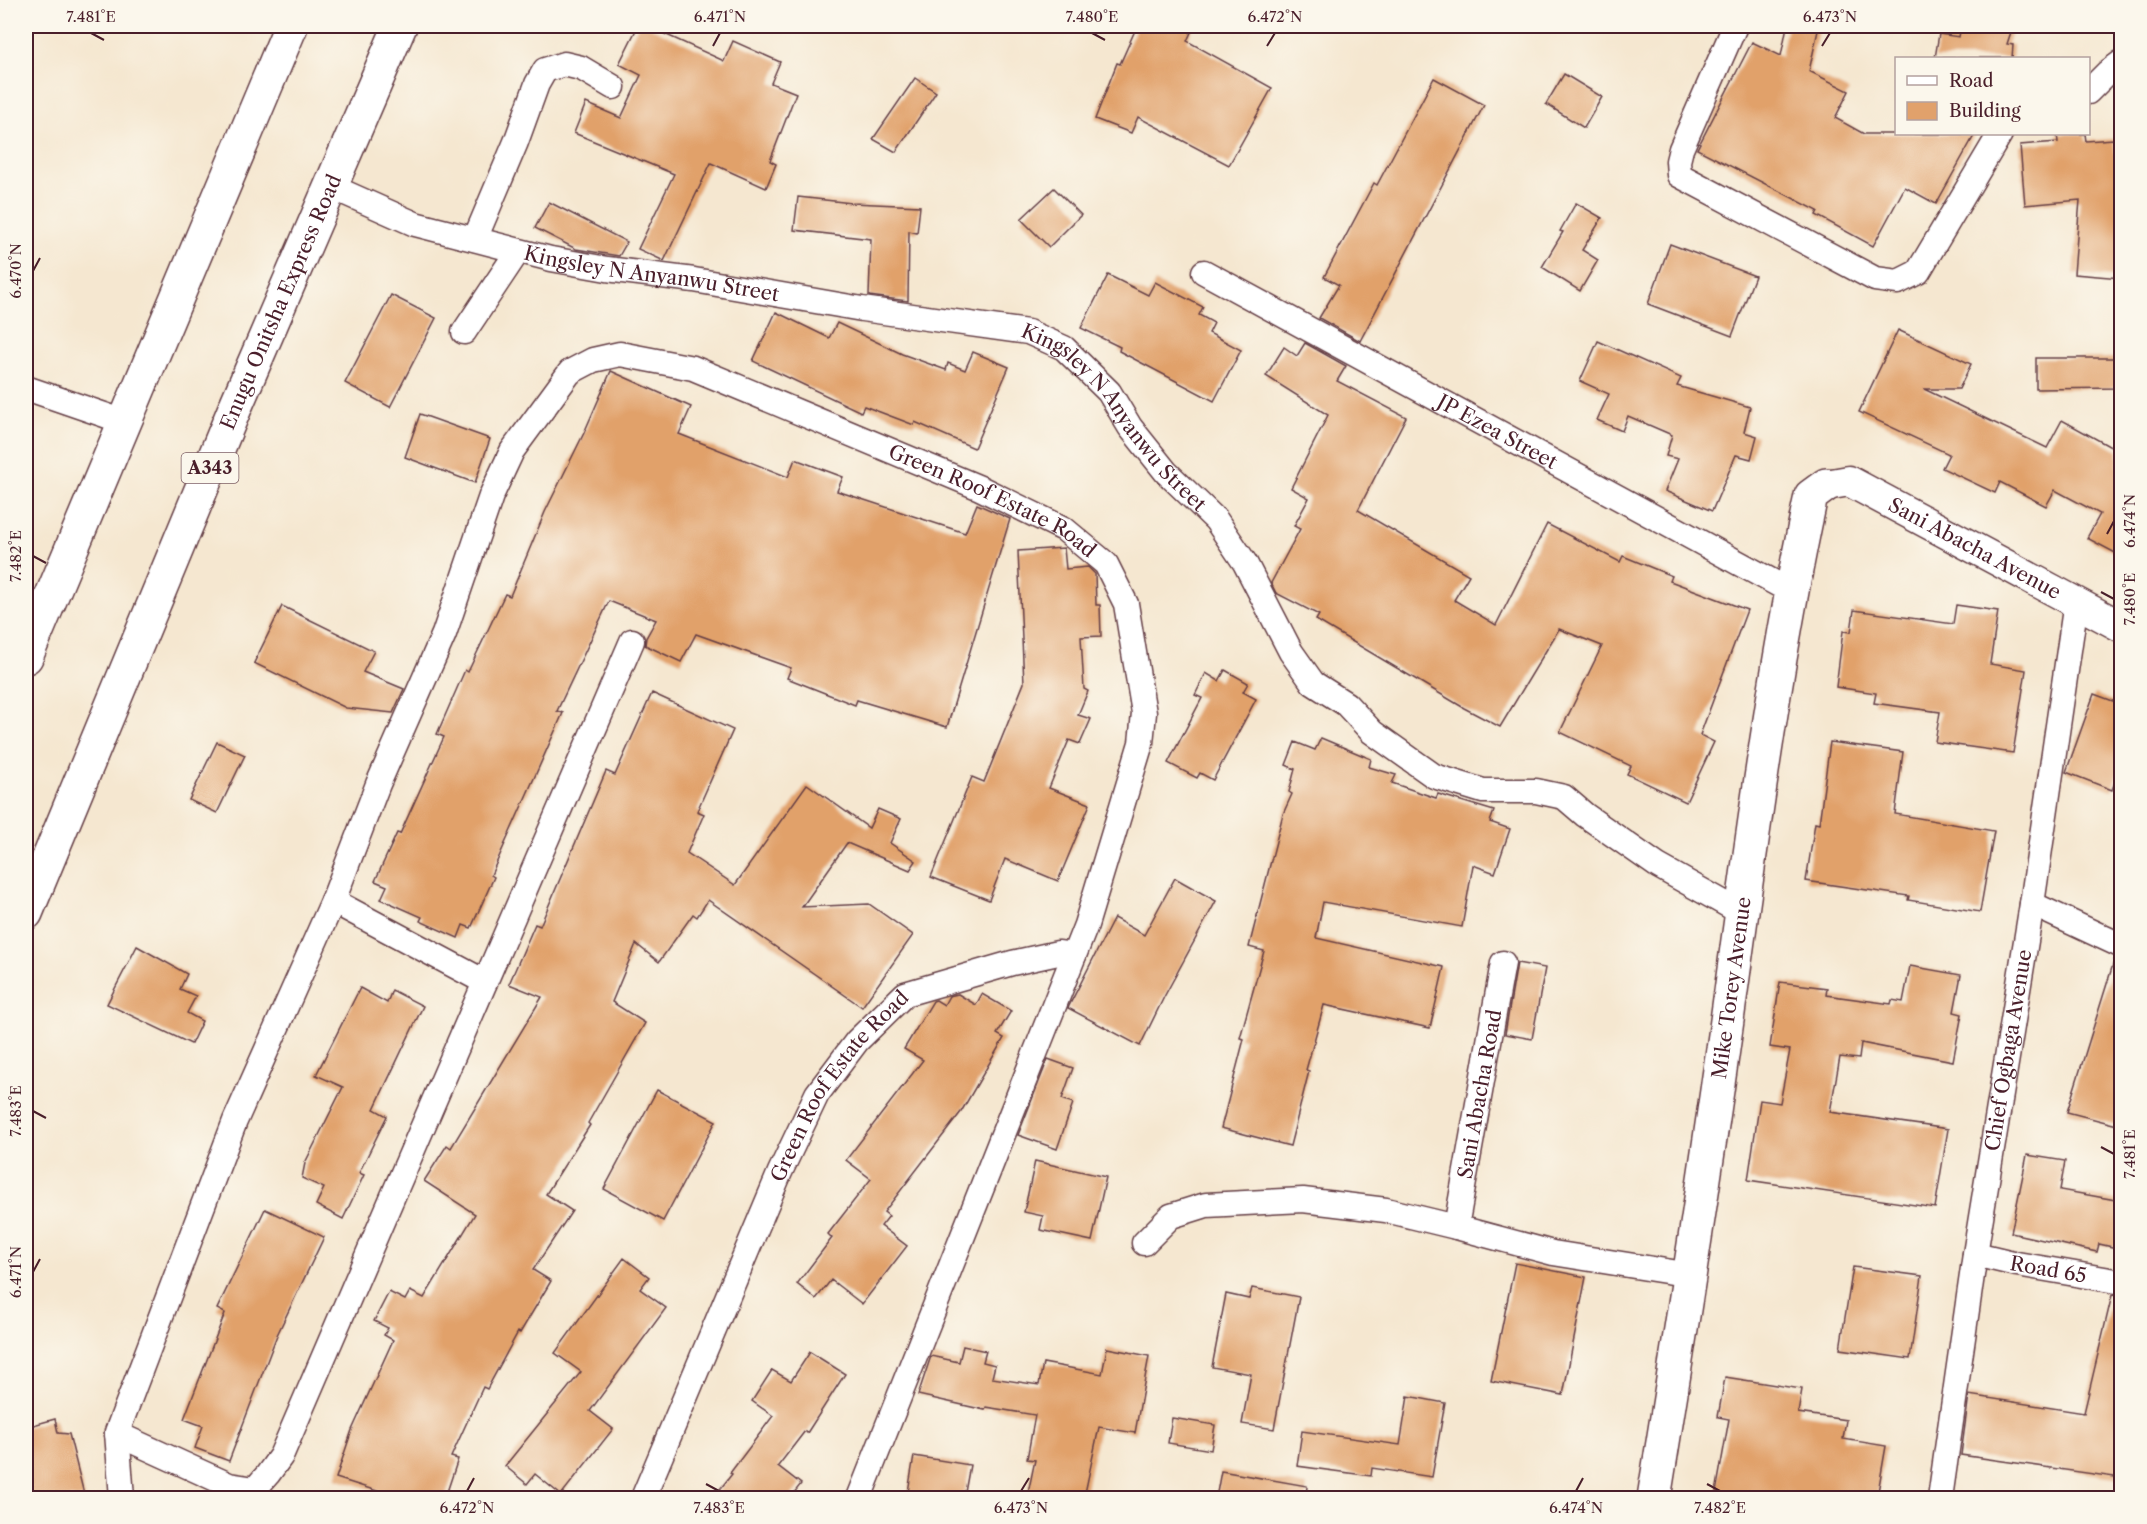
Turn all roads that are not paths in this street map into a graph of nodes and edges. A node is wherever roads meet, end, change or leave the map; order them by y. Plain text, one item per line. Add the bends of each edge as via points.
1 (291, 26) edge
2 (400, 26) edge
3 (1735, 26) edge
4 (2117, 73) edge
5 (613, 87) dead end
6 (2090, 91) edge
7 (1999, 135) edge
8 (332, 187) junction
9 (475, 239) junction
10 (518, 251) junction
11 (1204, 272) dead end
12 (464, 332) dead end
13 (26, 388) edge
14 (124, 422) junction
15 (1826, 485) joint
16 (1790, 591) junction
17 (2076, 602) junction
18 (2121, 627) edge
19 (632, 641) dead end
20 (26, 657) edge
21 (333, 901) junction
22 (2032, 904) junction
23 (26, 913) edge
24 (1742, 913) junction
25 (2121, 946) edge
26 (1074, 955) junction
27 (1503, 963) dead end
28 (485, 982) junction
29 (1456, 1227) junction
30 (1144, 1243) dead end
31 (1976, 1254) junction
32 (1691, 1275) junction
33 (2121, 1282) edge
34 (117, 1433) junction
35 (122, 1498) edge
36 (643, 1498) edge
37 (859, 1498) edge
38 (1654, 1498) edge
39 (1940, 1498) edge

1 - 14 main road
2 - 8 main road, Enugu Onitsha Express Road / A343
3 - 7 street via 1681,149 1679,175 1875,279 1898,282 1918,272
4 - 6 street
5 - 9 street via 581,68 564,64 545,70
8 - 9 street, Kingsley N Anyanwu Street via 415,224
8 - 23 main road, Enugu Onitsha Express Road / A343 via 237,402
9 - 10 street, Kingsley N Anyanwu Street
10 - 12 street
10 - 24 street, Kingsley N Anyanwu Street via 607,269 1028,332 1064,348 1110,392 1130,427 1166,472 1216,520 1245,563 1291,652 1313,682 1346,704 1372,732 1434,776 1483,791 1536,791 1564,797 1658,866
11 - 16 street, JP Ezea Street
13 - 14 street
14 - 20 main road
15 - 16 main road, Mike Torey Avenue via 1810,496
15 - 17 street, Sani Abacha Avenue via 1849,481
16 - 24 main road, Mike Torey Avenue
17 - 18 street, Sani Abacha Avenue
17 - 22 street, Chief Ogbaga Avenue
19 - 28 street
21 - 26 street, Green Roof Estate Road via 378,784 444,634 491,496 512,451 570,372 593,360 620,354 693,368 980,488 1064,529 1106,564 1126,604 1144,713 1141,743
21 - 28 street
21 - 34 street, Green Roof Estate Road via 236,1121
22 - 25 street
22 - 31 street, Chief Ogbaga Avenue
24 - 32 main road, Mike Torey Avenue
26 - 36 street, Green Roof Estate Road via 1058,953 1012,963 905,994 857,1041 817,1094 780,1172
26 - 37 street
27 - 29 street, Sani Abacha Road
28 - 34 street via 281,1456 268,1474 255,1489 229,1485
29 - 30 street via 1386,1210 1303,1200 1206,1205 1171,1216
29 - 32 street via 1553,1253
31 - 33 street, Road 65
31 - 39 street, Chief Ogbaga Avenue
32 - 38 main road, Mike Torey Avenue
34 - 35 street

